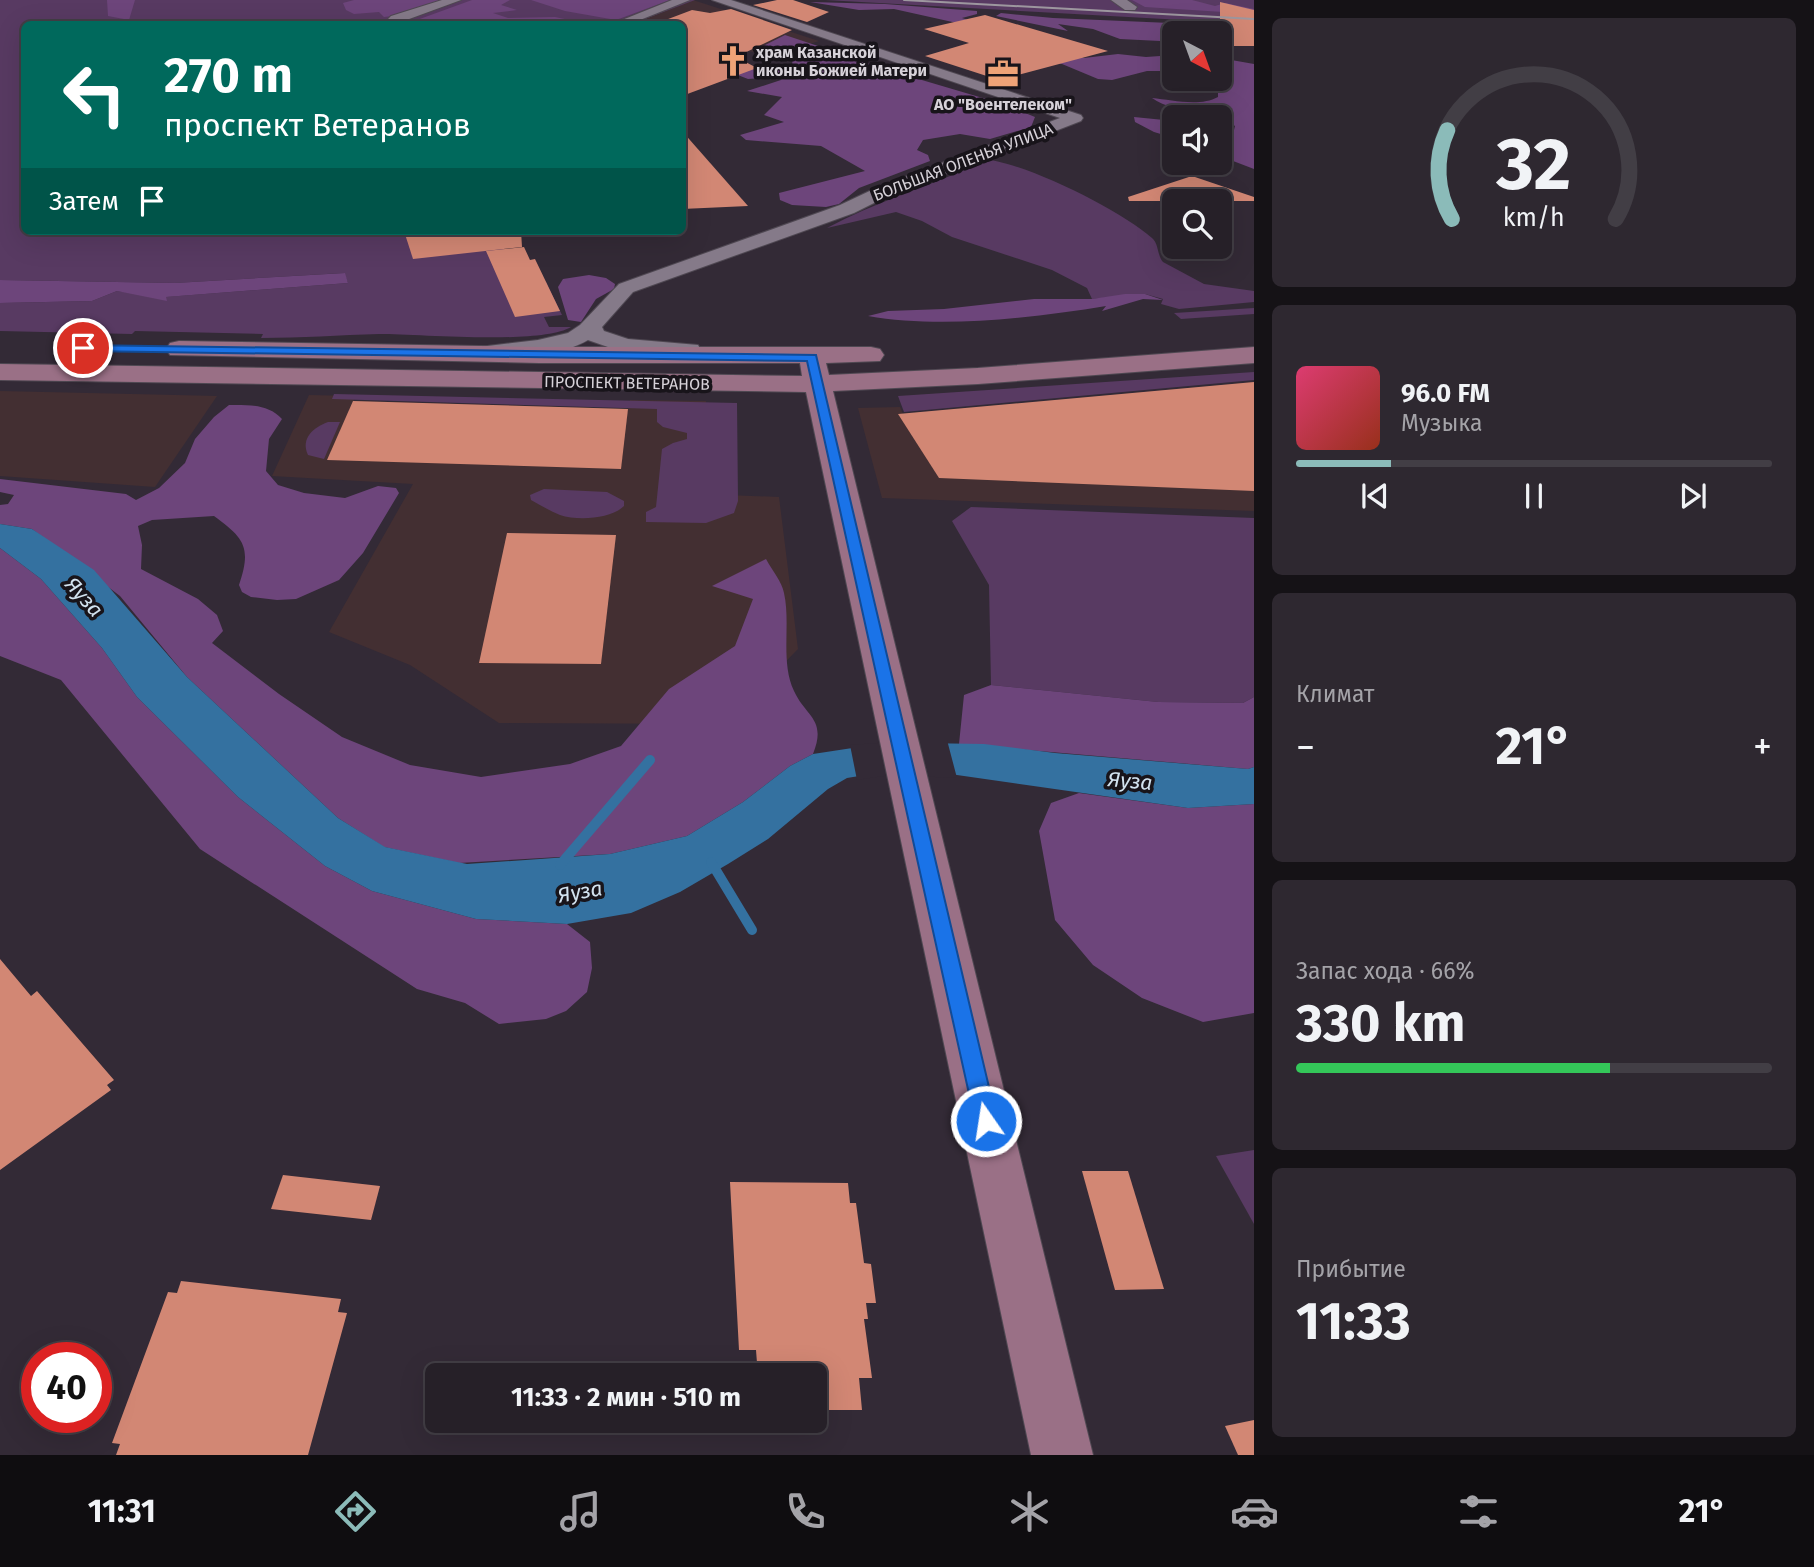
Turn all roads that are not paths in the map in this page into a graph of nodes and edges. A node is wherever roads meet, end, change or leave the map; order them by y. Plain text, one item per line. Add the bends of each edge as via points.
1 (455, 0) edge
2 (684, 0) edge
3 (718, 0) edge
4 (393, 21) edge
5 (628, 21) edge
6 (590, 324) junction
7 (1254, 331) edge
8 (1147, 338) dead end
9 (152, 349) dead end
10 (474, 354) junction
11 (898, 354) dead end
12 (1254, 355) edge
13 (808, 366) junction
14 (0, 372) edge
15 (1062, 1455) edge

1 - 4 street
2 - 5 street
3 - 6 street, БОЛЬШАЯ ОЛЕНЬЯ УЛИЦА via 1075,118 847,209 626,288
6 - 10 street via 578,336 558,342
6 - 13 street via 594,335 625,345
7 - 8 main road
9 - 10 main road, ПРОСПЕКТ ВЕТЕРАНОВ
10 - 13 main road, ПРОСПЕКТ ВЕТЕРАНОВ
11 - 13 main road, ПРОСПЕКТ ВЕТЕРАНОВ
12 - 13 main road, ПРОСПЕКТ ВЕТЕРАНОВ via 978,376
13 - 14 main road, ПРОСПЕКТ ВЕТЕРАНОВ
13 - 15 main road via 890,699

